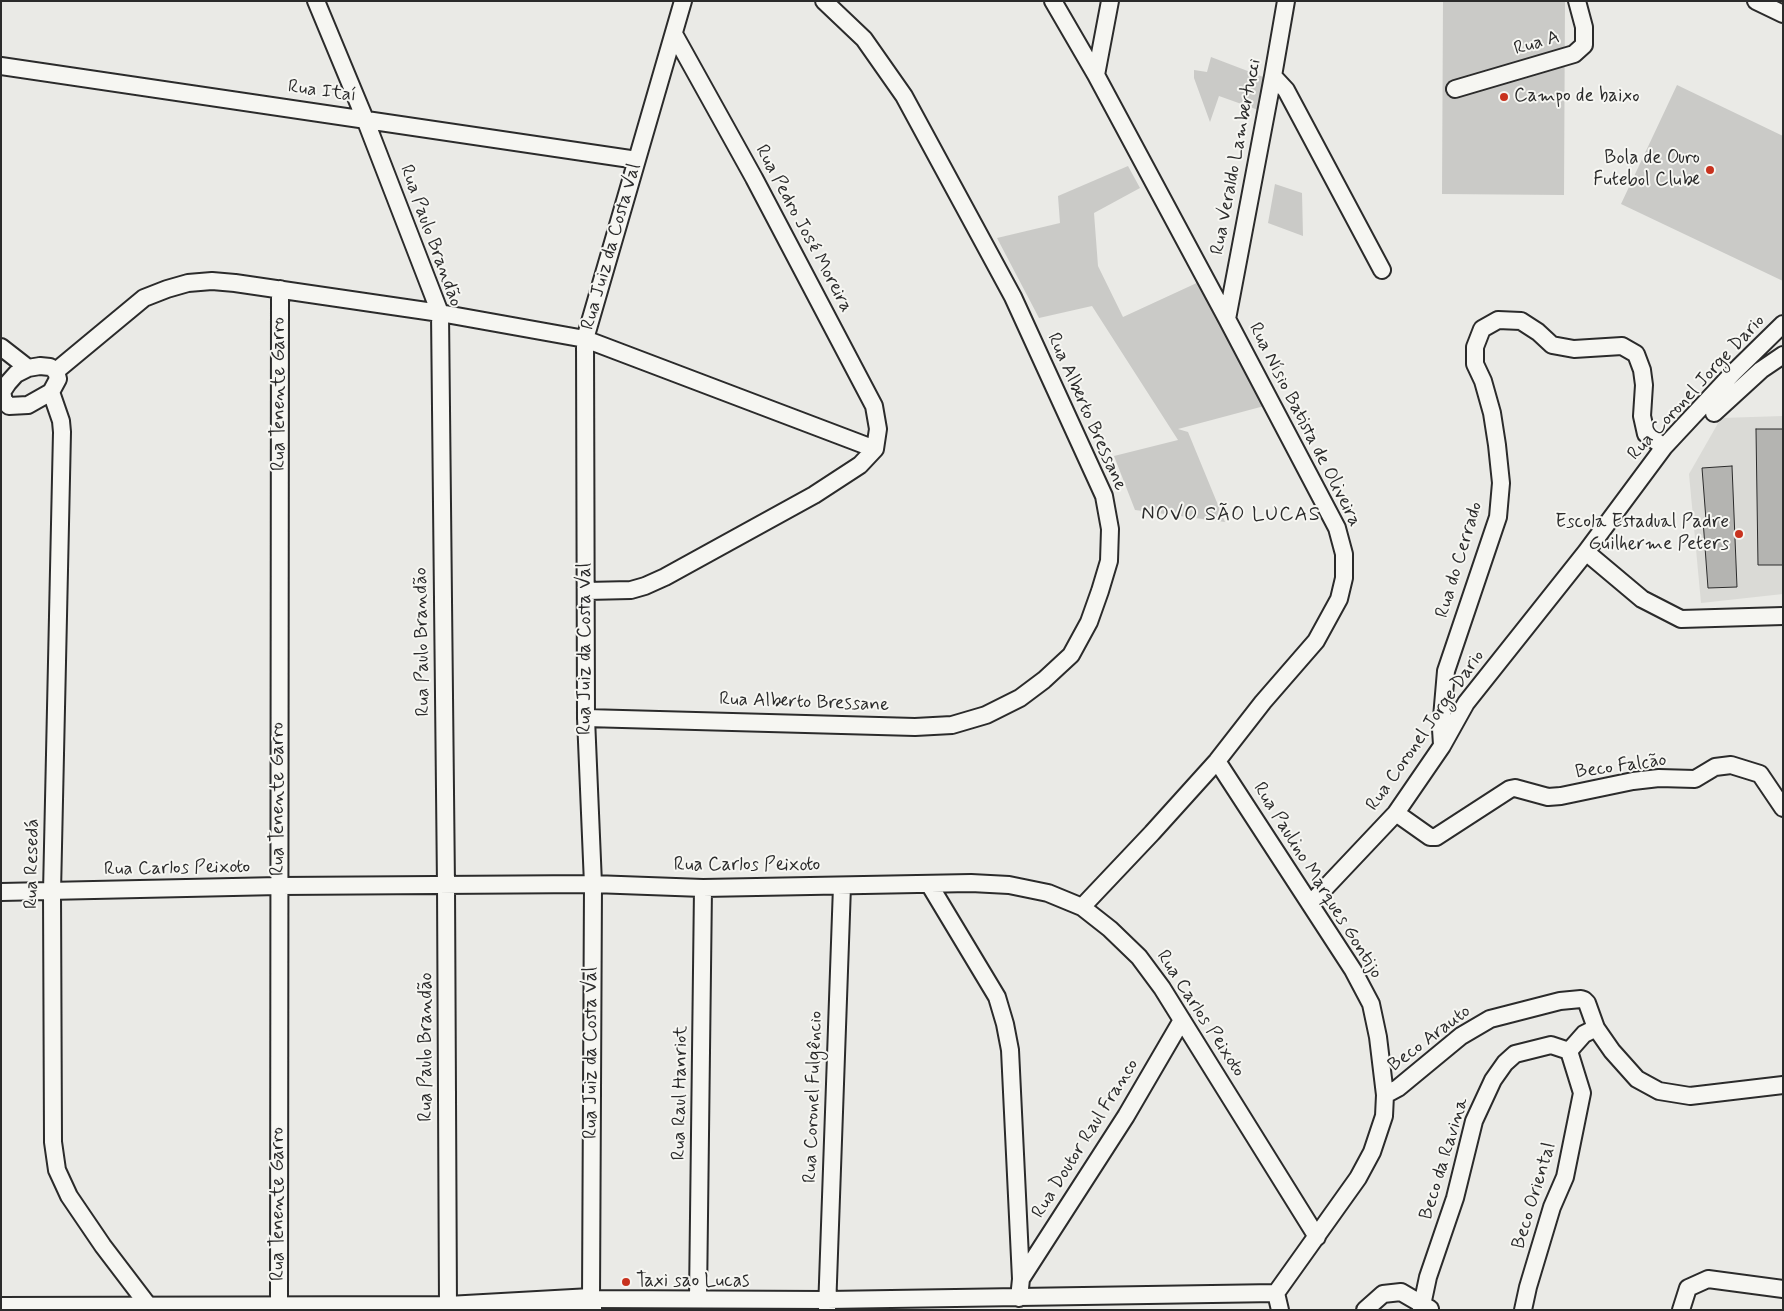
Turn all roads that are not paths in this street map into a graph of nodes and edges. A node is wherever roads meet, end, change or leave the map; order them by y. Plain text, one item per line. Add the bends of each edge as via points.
1 (316, 1) edge
2 (683, 1) edge
3 (824, 1) edge
4 (1053, 1) edge
5 (1110, 1) edge
6 (1286, 1) edge
7 (1577, 1) edge
8 (1756, 1) edge
9 (1783, 14) edge
10 (674, 34) junction
11 (1, 66) edge
12 (1096, 75) junction
13 (1273, 76) junction
14 (1455, 89) dead end
15 (365, 119) junction
16 (637, 160) junction
17 (1382, 270) dead end
18 (280, 289) junction
19 (440, 313) junction
20 (1227, 319) junction
21 (1783, 324) edge
22 (585, 339) junction
23 (1, 347) edge
24 (1783, 354) edge
25 (28, 368) junction
26 (56, 371) junction
27 (51, 392) junction
28 (4, 401) edge
29 (1714, 413) dead end
30 (1664, 447) junction
31 (875, 449) junction
32 (1586, 552) junction
33 (586, 591) junction
34 (1783, 616) edge
35 (586, 718) junction
36 (1442, 746) junction
37 (1217, 761) junction
38 (1783, 808) edge
39 (1396, 813) junction
40 (592, 884) junction
41 (930, 884) junction
42 (446, 885) junction
43 (280, 886) junction
44 (842, 886) junction
45 (703, 888) junction
46 (1, 892) edge
47 (52, 892) junction
48 (1310, 904) junction
49 (1082, 907) junction
50 (1182, 1020) junction
51 (1596, 1028) junction
52 (1569, 1051) junction
53 (1783, 1085) edge
54 (1385, 1096) junction
55 (1317, 1237) junction
56 (1021, 1279) junction
57 (1783, 1289) edge
58 (1276, 1293) junction
59 (1019, 1298) junction
60 (698, 1299) junction
61 (1114, 1303) edge
62 (591, 1304) edge
63 (827, 1305) edge
64 (448, 1307) junction
65 (1, 1308) edge
66 (1424, 1308) edge
67 (151, 1309) edge
68 (279, 1309) edge
69 (1280, 1310) edge
70 (1365, 1310) edge
71 (1523, 1310) edge
72 (1681, 1310) edge

1 - 15 street, Rua Paulo Brandão
2 - 10 street, Rua Juiz da Costa Val
3 - 35 street, Rua Alberto Bressane via 864,39 904,96 1013,297 1104,496 1110,529 1109,560 1100,591 1089,622 1071,655 1044,680 1020,698 986,715 952,724 915,727
4 - 12 street, Rua Nísio Batista de Oliveira
5 - 12 street
6 - 13 street, Rua Veraldo Lambertucci
7 - 14 street, Rua A via 1584,27 1584,45 1574,54
8 - 9 street
10 - 16 street, Rua Juiz da Costa Val
10 - 31 street, Rua Pedro José Moreira via 874,406 878,429
11 - 15 street, Rua Itaí
12 - 20 street, Rua Nísio Batista de Oliveira
13 - 17 street via 1286,90
13 - 20 street, Rua Veraldo Lambertucci
15 - 16 street, Rua Itaí
15 - 19 street, Rua Paulo Brandão
16 - 22 street, Rua Juiz da Costa Val
18 - 19 street
18 - 26 street via 212,281 167,289 144,298
18 - 43 street, Rua Tenente Garro
19 - 22 street
19 - 42 street, Rua Paulo Brandão
20 - 37 street, Rua Nísio Batista de Oliveira via 1337,528 1344,554 1344,578 1339,599 1316,642
21 - 30 street, Rua Coronel Jorge Dario
22 - 31 street
22 - 33 street, Rua Juiz da Costa Val
23 - 25 street
24 - 29 street
25 - 26 street via 50,367
25 - 28 street via 8,383
26 - 27 street via 58,379
27 - 28 street via 28,405
27 - 47 street, Rua Resedá via 62,432
30 - 32 street, Rua Coronel Jorge Dario
30 - 36 street, Rua do Cerrado via 1646,434 1642,416 1643,377 1636,354 1622,346 1574,349 1552,345 1521,321 1498,320 1482,329 1475,347 1475,364 1490,405 1497,446 1501,483 1498,517 1446,671
31 - 33 street via 860,465 814,495 664,577 631,590
32 - 34 street via 1642,599 1681,619
32 - 36 street, Rua Coronel Jorge Dario via 1466,703
33 - 35 street, Rua Juiz da Costa Val
35 - 40 street, Rua Juiz da Costa Val
36 - 39 street, Rua Coronel Jorge Dario
37 - 48 street, Rua Paulino Marques Gontijo
37 - 49 street, Rua Nísio Batista de Oliveira
38 - 39 street, Beco Falcão via 1760,774 1732,765 1715,767 1695,779 1633,781 1561,796 1548,797 1515,788 1504,791 1436,837 1430,837
39 - 48 street, Rua Coronel Jorge Dario
40 - 42 street, Rua Carlos Peixoto
40 - 45 street, Rua Carlos Peixoto
40 - 62 street, Rua Juiz da Costa Val
41 - 44 street, Rua Carlos Peixoto
41 - 49 street, Rua Carlos Peixoto via 1009,885 1048,893
41 - 56 street via 997,997 1005,1024 1010,1050
42 - 43 street, Rua Carlos Peixoto
42 - 64 street, Rua Paulo Brandão
43 - 47 street, Rua Carlos Peixoto
43 - 68 street, Rua Tenente Garro
44 - 45 street, Rua Carlos Peixoto
44 - 63 street, Rua Coronel Fulgêncio
45 - 60 street, Rua Raul Hanriot
46 - 47 street, Rua Carlos Peixoto
47 - 67 street, Rua Resedá via 53,1142 57,1170 69,1196
48 - 54 street, Rua Paulino Marques Gontijo via 1353,970 1370,1004 1378,1037
49 - 50 street, Rua Carlos Peixoto via 1139,957
50 - 55 street, Rua Carlos Peixoto
50 - 56 street, Rua Doutor Raul Franco via 1126,1116
51 - 52 street via 1584,1034
51 - 53 street via 1637,1079 1659,1091 1690,1096
51 - 54 street, Beco Arauto via 1587,1003 1581,999 1560,1001 1490,1019 1461,1036
52 - 66 street, Beco da Ravina via 1551,1045 1515,1054 1493,1080 1474,1121 1455,1198 1428,1277
52 - 71 street, Beco Oriental via 1582,1093 1565,1177 1552,1207
54 - 55 street, Rua Paulino Marques Gontijo via 1384,1116 1372,1152
55 - 58 street, Rua Paulino Marques Gontijo
56 - 59 street
57 - 72 street via 1708,1279 1688,1288
58 - 61 street
58 - 69 street
59 - 61 street
59 - 63 street
60 - 62 street
60 - 63 street
62 - 64 street
64 - 68 street
65 - 67 street
66 - 70 street via 1401,1292 1383,1294
67 - 68 street

